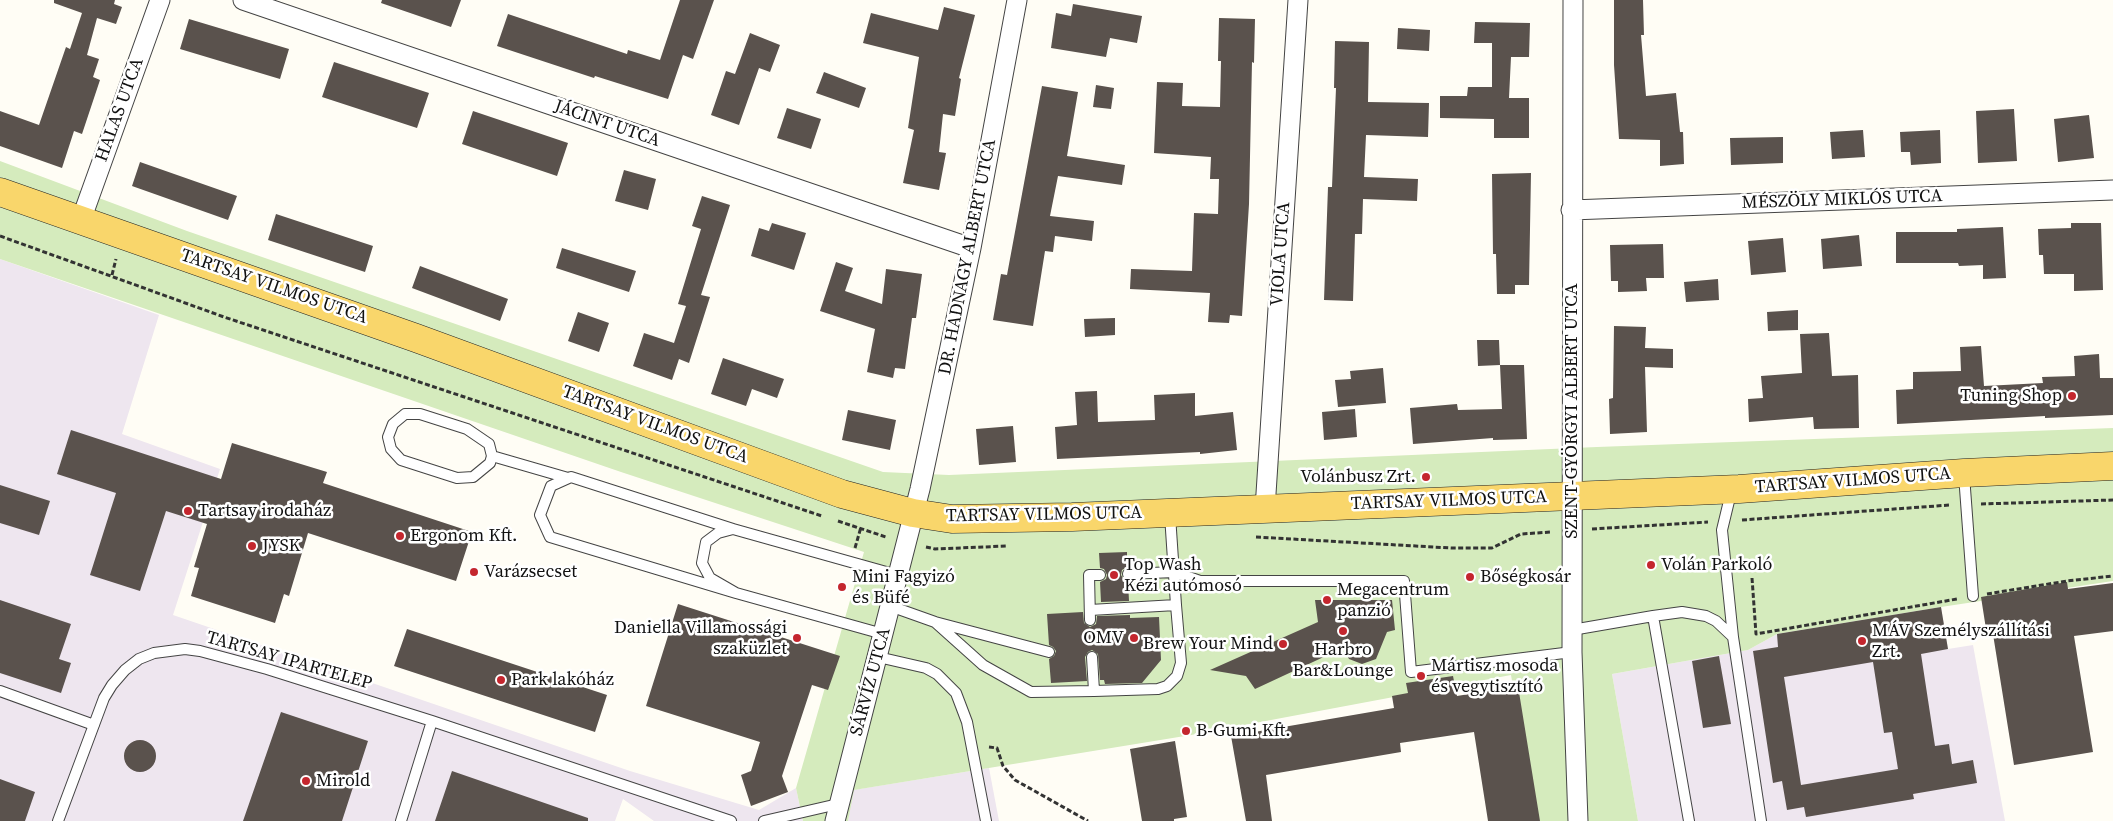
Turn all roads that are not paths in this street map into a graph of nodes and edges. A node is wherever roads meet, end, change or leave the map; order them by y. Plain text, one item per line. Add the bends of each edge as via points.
1 (160, 0) edge
2 (243, 0) edge
3 (1017, 0) edge
4 (1298, 0) edge
5 (1572, 0) edge
6 (2113, 190) edge
7 (0, 192) edge
8 (1571, 210) junction
9 (81, 220) junction
10 (971, 248) junction
11 (492, 456) junction
12 (2113, 466) edge
13 (1964, 473) junction
14 (568, 478) junction
15 (1739, 489) junction
16 (1572, 495) junction
17 (1265, 509) junction
18 (913, 513) junction
19 (1170, 514) junction
20 (733, 529) junction
21 (1174, 572) junction
22 (1128, 574) dead end
23 (897, 575) junction
24 (1100, 575) dead end
25 (736, 593) junction
26 (1973, 596) road end
27 (1176, 605) junction
28 (890, 606) junction
29 (1653, 616) junction
30 (936, 622) junction
31 (1572, 630) junction
32 (883, 634) junction
33 (1733, 637) junction
34 (1049, 652) dead end
35 (1572, 652) junction
36 (878, 657) junction
37 (1092, 657) dead end
38 (0, 691) edge
39 (1094, 691) junction
40 (432, 721) junction
41 (94, 725) junction
42 (693, 809) junction
43 (836, 812) edge
44 (58, 821) edge
45 (401, 821) edge
46 (699, 821) edge
47 (731, 821) edge
48 (764, 821) edge
49 (986, 821) edge
50 (1578, 821) edge
51 (1689, 821) edge
52 (1761, 821) edge

1 - 9 street, HALAS UTCA
2 - 10 street, JÁCINT UTCA
3 - 10 street, DR. HADNAGY ALBERT UTCA
4 - 17 street, VIOLA UTCA
5 - 8 street, SZENT-GYÖRGYI ALBERT UTCA
6 - 8 street, MÉSZÖLY MIKLÓS UTCA
7 - 9 main road, TARTSAY VILMOS UTCA
8 - 16 street, SZENT-GYÖRGYI ALBERT UTCA
9 - 18 main road, TARTSAY VILMOS UTCA via 842,494
10 - 18 street, DR. HADNAGY ALBERT UTCA
11 - 11 lane via 489,444 467,429 420,414 405,414 393,424 388,437 391,449 401,460 457,478 473,477 490,463
11 - 14 lane
12 - 13 main road, TARTSAY VILMOS UTCA
13 - 15 main road, TARTSAY VILMOS UTCA
13 - 26 lane
14 - 20 lane
14 - 25 lane via 551,486 540,515 550,537
15 - 16 main road, TARTSAY VILMOS UTCA
15 - 33 lane via 1729,501 1722,530
16 - 17 main road, TARTSAY VILMOS UTCA
16 - 31 street, SZENT-GYÖRGYI ALBERT UTCA
17 - 19 main road, TARTSAY VILMOS UTCA
18 - 19 main road, TARTSAY VILMOS UTCA via 952,519
18 - 23 street, SÁRVÍZ UTCA
19 - 21 lane
20 - 23 lane
20 - 25 lane via 718,533 706,542 702,564 710,578
21 - 22 lane
21 - 27 lane
21 - 35 lane via 1200,581 1404,581 1411,672
23 - 28 street, SÁRVÍZ UTCA
24 - 27 lane via 1089,575 1090,615
25 - 32 lane
27 - 39 lane via 1181,663 1173,682 1158,689
28 - 30 lane
28 - 32 street, SÁRVÍZ UTCA
29 - 31 lane
29 - 33 lane via 1682,612 1699,615 1716,621
29 - 51 lane
30 - 34 lane
30 - 39 lane via 983,665 1031,692
31 - 35 street, SZENT-GYÖRGYI ALBERT UTCA
32 - 36 street, SÁRVÍZ UTCA
33 - 52 lane
35 - 50 street, SZENT-GYÖRGYI ALBERT UTCA
36 - 43 street, SÁRVÍZ UTCA
36 - 49 lane via 926,668 947,682 956,693 972,746
37 - 39 lane
38 - 41 lane
40 - 41 lane, TARTSAY IPARTELEP via 267,670 185,649 154,653 125,670 104,698
40 - 42 lane, TARTSAY IPARTELEP
40 - 45 lane
41 - 44 lane, TARTSAY IPARTELEP
42 - 46 lane
42 - 47 lane, TARTSAY IPARTELEP
43 - 48 lane

